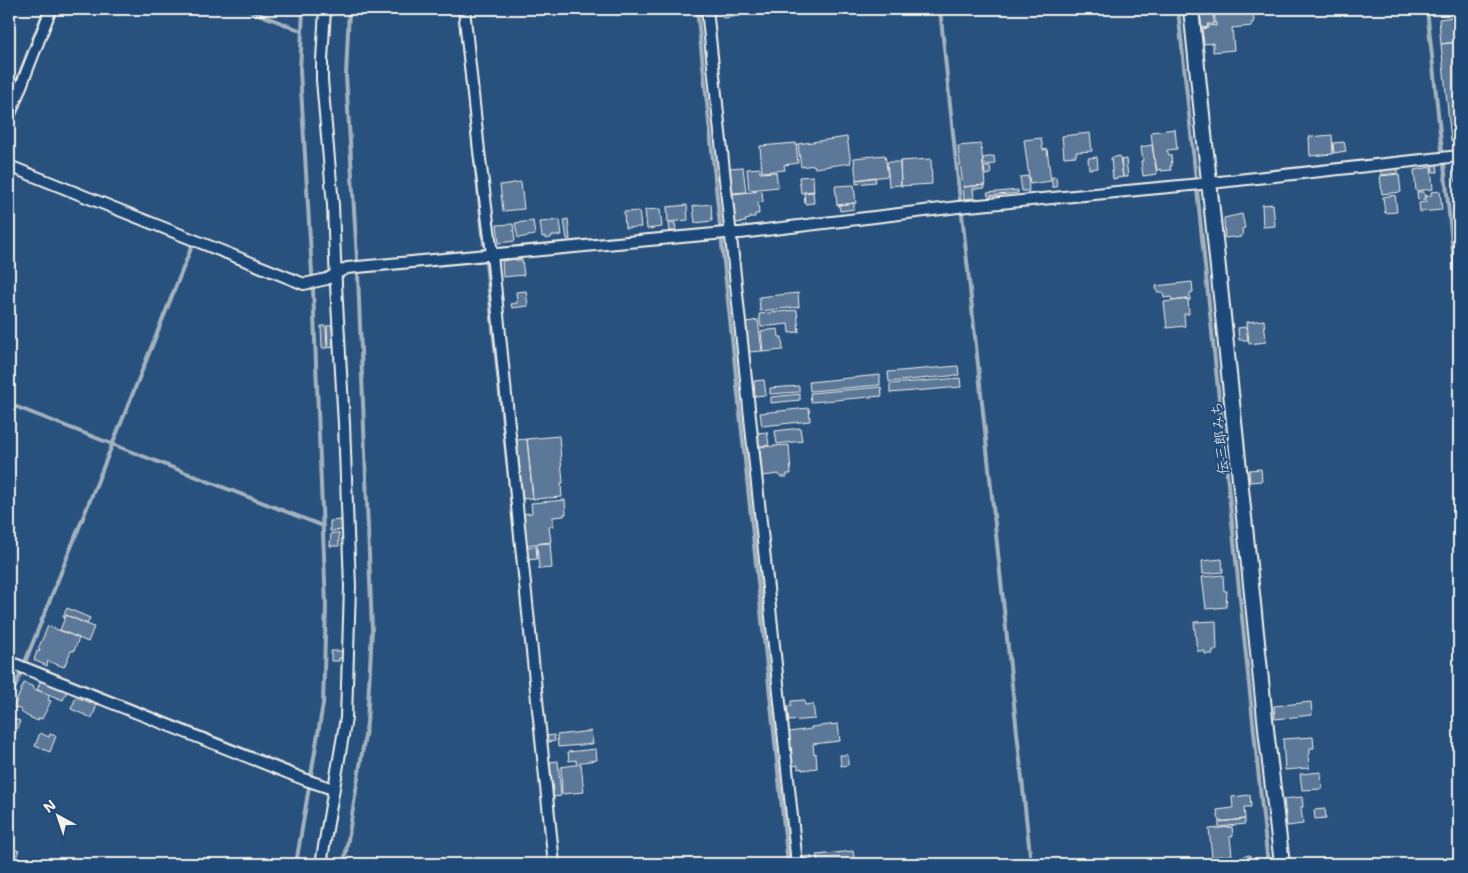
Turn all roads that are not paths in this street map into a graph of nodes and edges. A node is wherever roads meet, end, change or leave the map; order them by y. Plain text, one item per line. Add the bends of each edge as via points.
1 (51, 9) edge
2 (325, 9) edge
3 (464, 9) edge
4 (707, 9) edge
5 (1191, 9) edge
6 (9, 117) edge
7 (1459, 156) edge
8 (9, 166) edge
9 (1201, 184) junction
10 (724, 233) junction
11 (492, 254) junction
12 (336, 274) junction
13 (9, 662) edge
14 (333, 789) junction
15 (321, 864) edge
16 (554, 864) edge
17 (797, 864) edge
18 (1282, 864) edge

1 - 6 street
2 - 12 street via 322,80
3 - 11 street
4 - 10 street
5 - 9 street, 伝三郎みち
7 - 9 street
8 - 12 street via 304,284
9 - 10 street
9 - 18 street, 伝三郎みち
10 - 11 street
10 - 17 street
11 - 12 street via 357,268
11 - 16 street
12 - 14 street via 350,586 346,718
13 - 14 street
14 - 15 street

